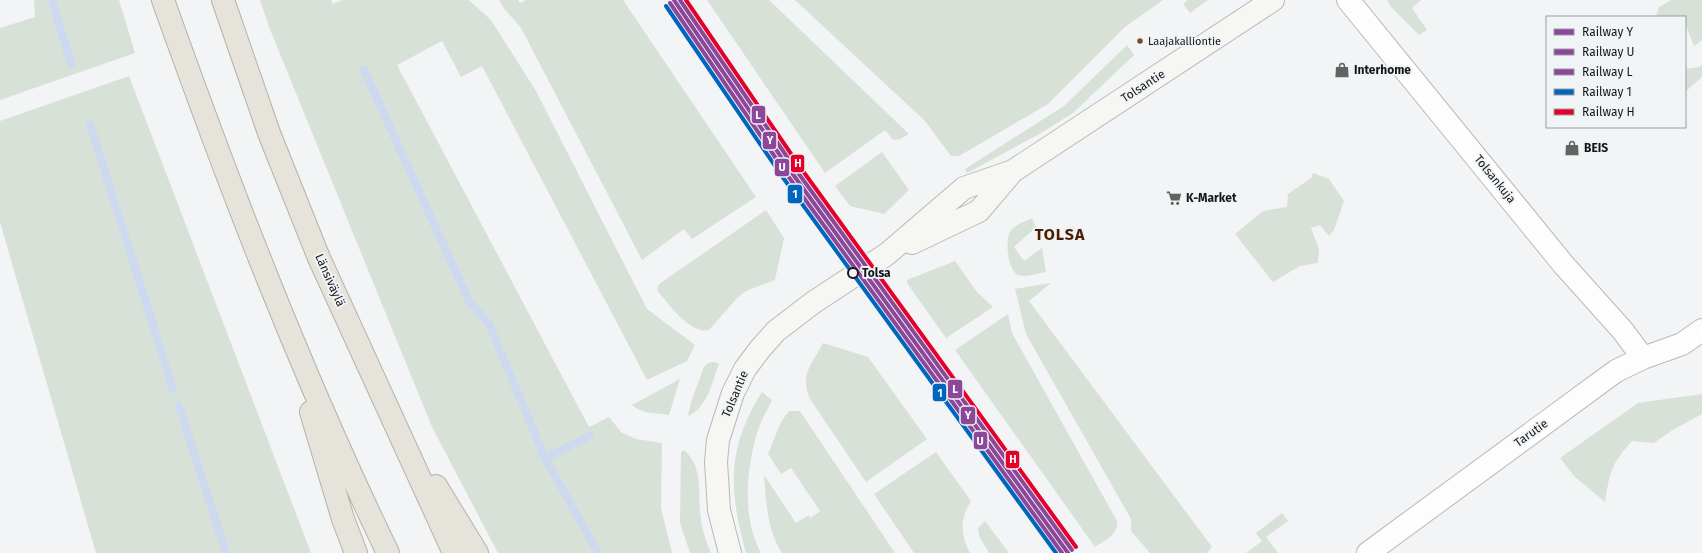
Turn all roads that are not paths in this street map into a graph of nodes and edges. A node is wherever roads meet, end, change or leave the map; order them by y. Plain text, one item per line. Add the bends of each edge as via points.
1 (163, 0) edge
2 (223, 0) edge
3 (1273, 0) edge
4 (1348, 0) edge
5 (284, 322) junction
6 (1702, 330) edge
7 (1643, 358) junction
8 (383, 400) junction
9 (356, 553) edge
10 (388, 553) edge
11 (454, 553) edge
12 (477, 553) edge
13 (730, 553) edge
14 (1368, 553) edge

1 - 5 highway via 217,151
2 - 8 highway, Länsiväylä via 269,133
3 - 13 street, Tolsantie via 1013,171 964,188 888,254 814,302 776,331 746,369 733,393 718,440 716,462 719,510
4 - 7 street, Tolsankuja
5 - 9 highway via 343,519
5 - 10 highway
6 - 7 street, Tarutie via 1682,344
7 - 14 street, Tarutie via 1616,371
8 - 11 highway, Länsiväylä
8 - 12 highway

